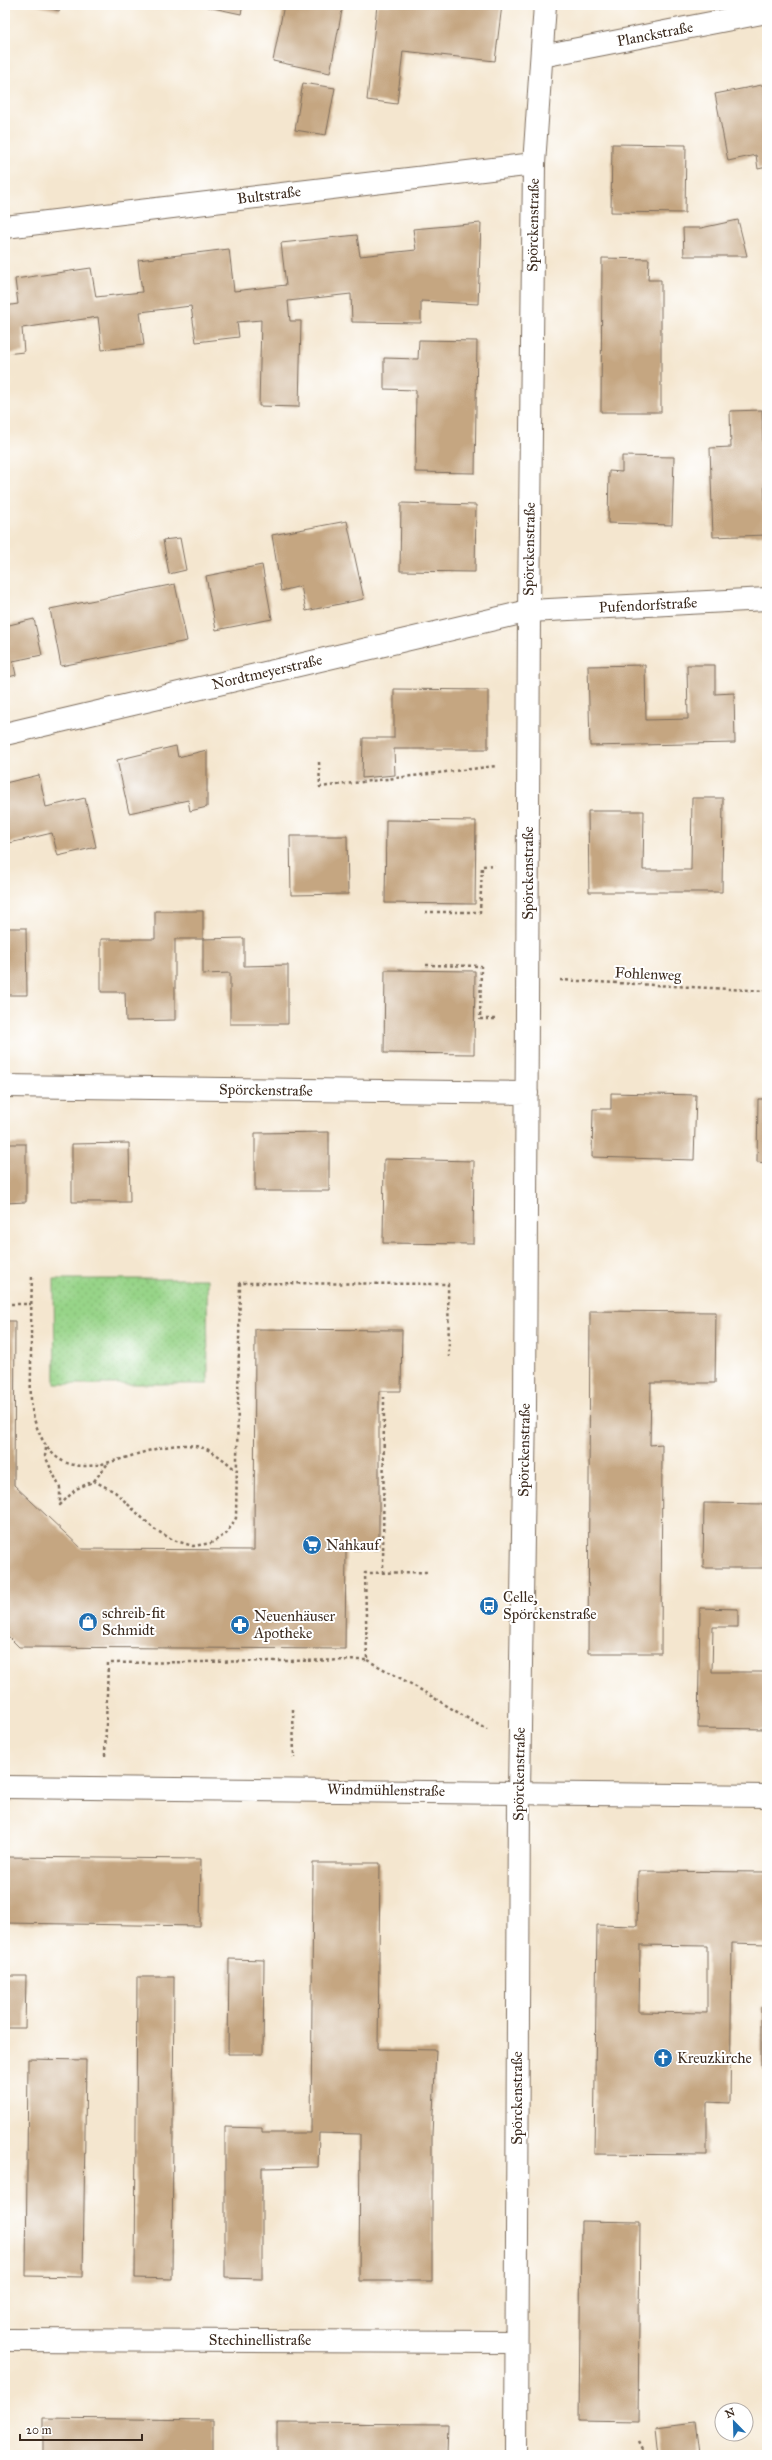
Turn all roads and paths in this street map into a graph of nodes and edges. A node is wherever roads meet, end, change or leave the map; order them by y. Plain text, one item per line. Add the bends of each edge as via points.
1 (545, 5) edge
2 (767, 12) edge
3 (542, 56) junction
4 (534, 164) junction
5 (5, 227) edge
6 (767, 599) edge
7 (528, 611) junction
8 (5, 734) edge
9 (319, 762) dead end
10 (528, 762) junction
11 (528, 865) junction
12 (425, 912) dead end
13 (426, 965) dead end
14 (527, 978) junction
15 (767, 991) edge
16 (527, 1019) junction
17 (5, 1086) edge
18 (527, 1093) junction
19 (32, 1277) dead end
20 (5, 1304) edge
21 (31, 1304) junction
22 (449, 1357) dead end
23 (384, 1397) dead end
24 (46, 1448) junction
25 (109, 1462) junction
26 (237, 1471) junction
27 (94, 1481) junction
28 (429, 1572) dead end
29 (383, 1573) junction
30 (367, 1660) junction
31 (293, 1708) dead end
32 (520, 1750) junction
33 (5, 1787) edge
34 (104, 1788) junction
35 (295, 1789) junction
36 (519, 1792) junction
37 (767, 1796) edge
38 (5, 2340) edge
39 (515, 2342) junction
40 (639, 2441) dead end
41 (516, 2455) edge
42 (646, 2455) edge

1 - 3 street, Spörckenstraße
2 - 3 street, Planckstraße
3 - 4 street, Spörckenstraße
4 - 5 street, Bultstraße
4 - 7 street, Spörckenstraße
6 - 7 street, Pufendorfstraße
7 - 8 street, Nordtmeyerstraße
7 - 10 street, Spörckenstraße
9 - 10 path via 320,788
10 - 11 street, Spörckenstraße
11 - 12 path via 482,866 480,912
11 - 14 street, Spörckenstraße
13 - 16 path via 481,966 480,1019
14 - 15 path, Fohlenweg
14 - 16 street, Spörckenstraße
16 - 18 street, Spörckenstraße
17 - 18 street, Spörckenstraße
18 - 32 street, Spörckenstraße
19 - 21 path
20 - 21 path
21 - 24 path via 30,1398 34,1421
22 - 26 path via 448,1284 240,1283
23 - 29 path
24 - 25 path via 63,1462 79,1468
24 - 27 path via 46,1456 60,1488 60,1505 76,1489
25 - 26 path via 167,1447 199,1447 218,1454
25 - 27 path
26 - 27 path via 236,1518 226,1534 211,1543 193,1546 154,1530 115,1492
28 - 29 path
29 - 30 path via 365,1573
30 - 32 path
30 - 34 path via 108,1663
31 - 35 path
32 - 36 street, Spörckenstraße
33 - 34 street, Windmühlenstraße
34 - 35 street, Windmühlenstraße
35 - 36 street, Windmühlenstraße
36 - 37 street, Windmühlenstraße
36 - 39 street, Spörckenstraße
38 - 39 street, Stechinellistraße
39 - 41 street, Spörckenstraße
40 - 42 path

